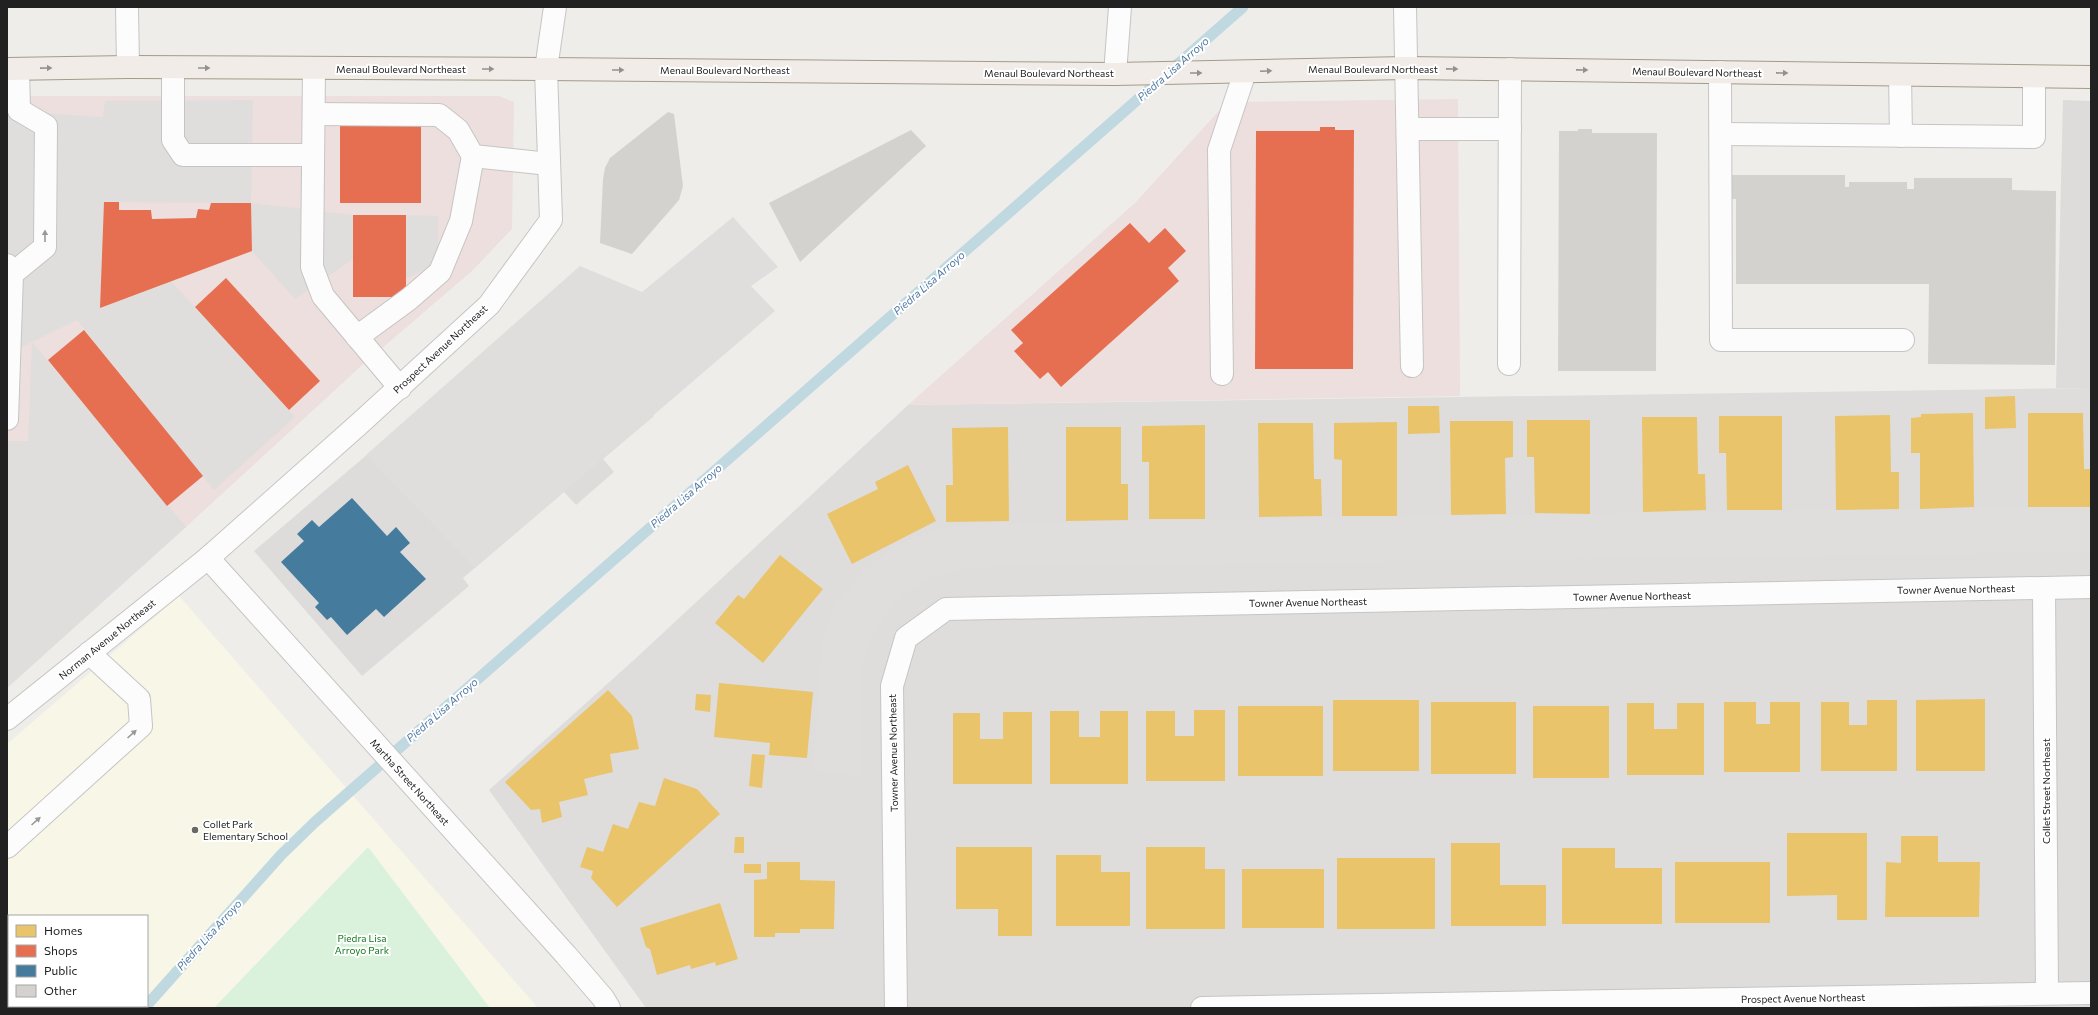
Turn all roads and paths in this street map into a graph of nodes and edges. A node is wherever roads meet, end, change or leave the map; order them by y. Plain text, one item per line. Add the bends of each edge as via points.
1 (127, 7) edge
2 (555, 7) edge
3 (1120, 7) edge
4 (1405, 7) edge
5 (128, 67) junction
6 (173, 68) junction
7 (314, 68) junction
8 (1406, 68) junction
9 (13, 69) edge
10 (546, 69) junction
11 (1510, 70) junction
12 (1236, 72) junction
13 (1720, 72) junction
14 (1115, 74) junction
15 (1900, 75) junction
16 (2034, 76) junction
17 (2091, 77) edge
18 (13, 114) edge
19 (314, 114) junction
20 (1408, 129) junction
21 (1510, 129) junction
22 (1721, 134) junction
23 (1901, 136) junction
24 (313, 155) junction
25 (473, 156) junction
26 (549, 164) junction
27 (9, 269) edge
28 (357, 337) junction
29 (1903, 340) dead end
30 (1509, 364) dead end
31 (1412, 366) dead end
32 (1222, 374) dead end
33 (400, 388) junction
34 (7, 419) edge
35 (208, 558) junction
36 (2091, 587) edge
37 (2044, 588) junction
38 (89, 653) junction
39 (7, 719) edge
40 (7, 847) edge
41 (2048, 993) junction
42 (2091, 993) edge
43 (609, 1008) edge
44 (896, 1008) edge
45 (1202, 1008) edge

1 - 5 street
2 - 10 street, Prospect Avenue Northeast
3 - 14 street
4 - 8 street
5 - 6 main road, Menaul Boulevard Northeast
9 -> 5 main road, Menaul Boulevard Northeast
6 -> 7 main road, Menaul Boulevard Northeast
6 - 24 street via 173,140 183,155
7 -> 10 main road, Menaul Boulevard Northeast
7 - 19 street
8 -> 11 main road, Menaul Boulevard Northeast
12 -> 8 main road, Menaul Boulevard Northeast
8 - 20 street
9 - 18 street
10 -> 14 main road, Menaul Boulevard Northeast
10 - 26 street, Prospect Avenue Northeast
11 -> 13 main road, Menaul Boulevard Northeast
11 - 21 street
14 -> 12 main road, Menaul Boulevard Northeast
12 - 32 street via 1219,150
13 -> 15 main road, Menaul Boulevard Northeast
13 - 22 street
15 - 16 main road, Menaul Boulevard Northeast
15 - 23 street
16 - 17 main road, Menaul Boulevard Northeast
16 - 23 street via 2034,137
27 -> 18 street via 45,247 46,126
19 - 24 street
19 - 25 street via 439,115 458,130
20 - 21 street
20 - 31 street
21 - 30 street
22 - 23 street
22 - 29 street via 1721,340
24 - 28 street via 312,267 323,296
25 - 26 street
25 - 28 street via 461,221 440,272 409,299
26 - 33 street, Prospect Avenue Northeast via 551,220 489,305
27 - 34 street
28 - 33 street
33 - 35 street, Prospect Avenue Northeast
35 - 38 street, Norman Avenue Northeast
35 - 43 street, Martha Street Northeast via 580,971 604,998
36 - 37 street, Towner Avenue Northeast
37 - 41 street, Collet Street Northeast
37 - 44 street, Towner Avenue Northeast via 946,609 906,638 892,686
38 - 39 street, Norman Avenue Northeast
40 -> 38 street via 141,726 139,699
41 - 42 street, Prospect Avenue Northeast
41 - 45 street, Prospect Avenue Northeast

